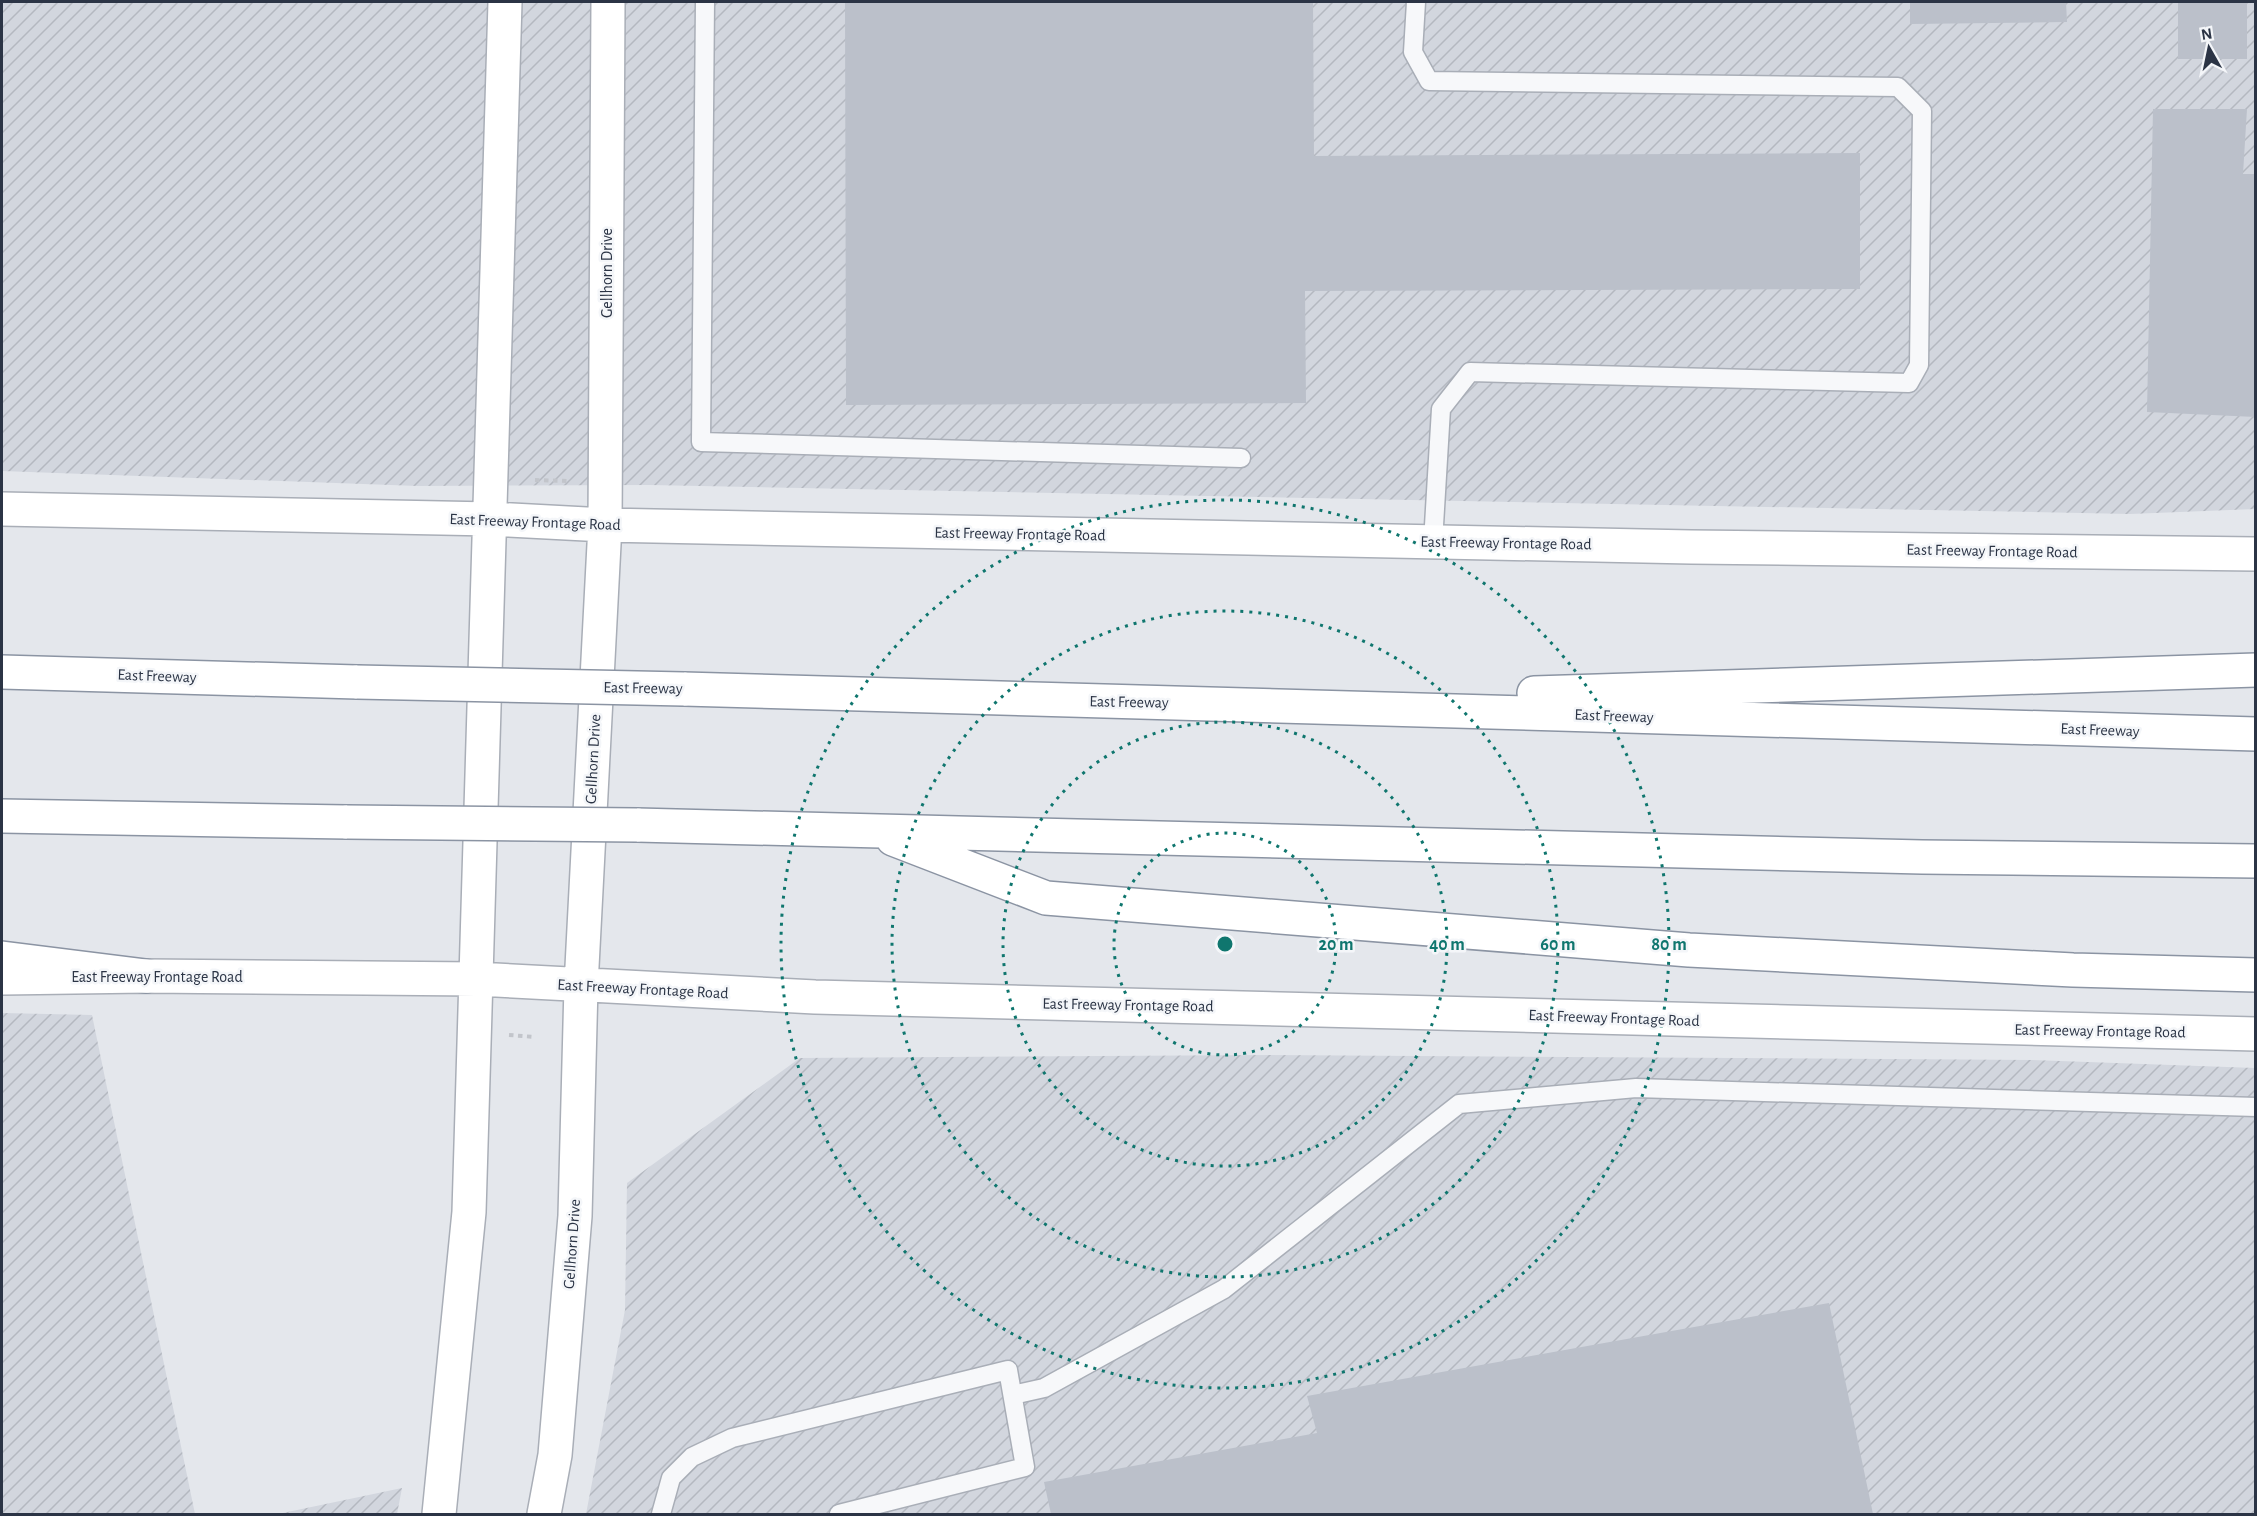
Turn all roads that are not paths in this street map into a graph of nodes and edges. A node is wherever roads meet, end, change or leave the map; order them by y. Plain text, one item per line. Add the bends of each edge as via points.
1 (505, 2) edge
2 (608, 2) edge
3 (705, 2) edge
4 (1416, 2) edge
5 (1241, 458) dead end
6 (2, 508) edge
7 (490, 519) junction
8 (605, 525) junction
9 (1433, 542) junction
10 (2256, 554) edge
11 (2256, 670) edge
12 (2, 672) edge
13 (1181, 703) junction
14 (2256, 734) edge
15 (2, 816) edge
16 (871, 831) junction
17 (2256, 861) edge
18 (2, 958) edge
19 (2256, 975) edge
20 (146, 976) junction
21 (2, 978) edge
22 (477, 979) junction
23 (581, 986) junction
24 (2256, 1034) edge
25 (2256, 1107) edge
26 (1013, 1395) junction
27 (439, 1515) edge
28 (544, 1515) edge
29 (661, 1515) edge
30 (839, 1515) edge

1 - 7 main road
2 - 8 main road, Gellhorn Drive
3 - 5 lane via 701,442
4 - 9 lane via 1413,52 1429,81 1898,87 1922,111 1919,365 1909,383 1470,372 1441,409
6 - 7 main road, East Freeway Frontage Road
7 - 8 main road, East Freeway Frontage Road
7 - 22 main road
8 - 9 main road, East Freeway Frontage Road
8 - 23 main road, Gellhorn Drive
9 - 10 main road, East Freeway Frontage Road
11 - 13 main road
12 - 13 main road, East Freeway, bridge
13 - 14 main road, East Freeway
15 - 16 main road, bridge
16 - 17 main road via 1922,857
16 - 19 main road via 1046,898 1689,950 2050,969
18 - 20 main road
20 - 21 main road, East Freeway Frontage Road
20 - 22 main road, East Freeway Frontage Road
22 - 23 main road, East Freeway Frontage Road
22 - 27 main road via 469,1212
23 - 24 main road, East Freeway Frontage Road via 815,997
23 - 28 main road, Gellhorn Drive via 575,1216 555,1455
25 - 26 lane via 1636,1088 1460,1104 1224,1290 1044,1388
26 - 29 lane via 1008,1370 732,1438 692,1456 671,1478
26 - 30 lane via 1025,1467

